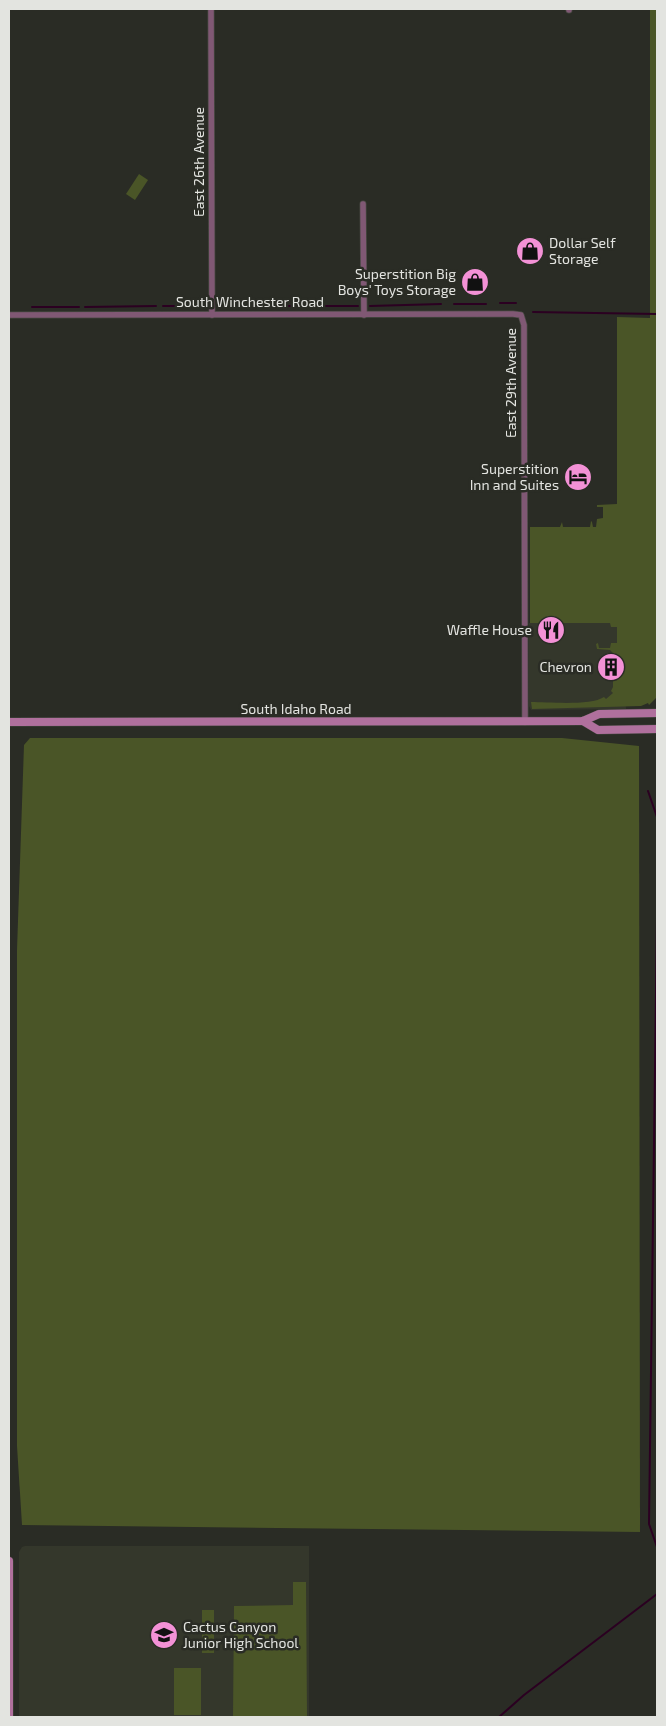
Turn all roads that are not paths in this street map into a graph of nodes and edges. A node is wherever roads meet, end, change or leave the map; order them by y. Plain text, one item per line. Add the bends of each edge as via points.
1 (211, 9) edge
2 (363, 204) dead end
3 (9, 315) edge
4 (212, 315) junction
5 (364, 315) junction
6 (521, 315) joint
7 (657, 713) edge
8 (583, 721) junction
9 (9, 722) edge
10 (525, 722) junction
11 (657, 729) edge
12 (9, 1561) edge
13 (9, 1672) edge
14 (9, 1717) edge

1 - 4 street, East 26th Avenue
2 - 5 street
3 - 4 street, South Winchester Road
4 - 5 street, South Winchester Road
5 - 6 street, South Winchester Road
6 - 10 street, East 29th Avenue via 524,325
7 - 8 main road, South Idaho Road via 599,714
8 - 10 main road, South Idaho Road
8 - 11 main road, South Idaho Road via 598,730
9 - 10 main road, South Idaho Road
12 - 13 main road
13 - 14 main road

